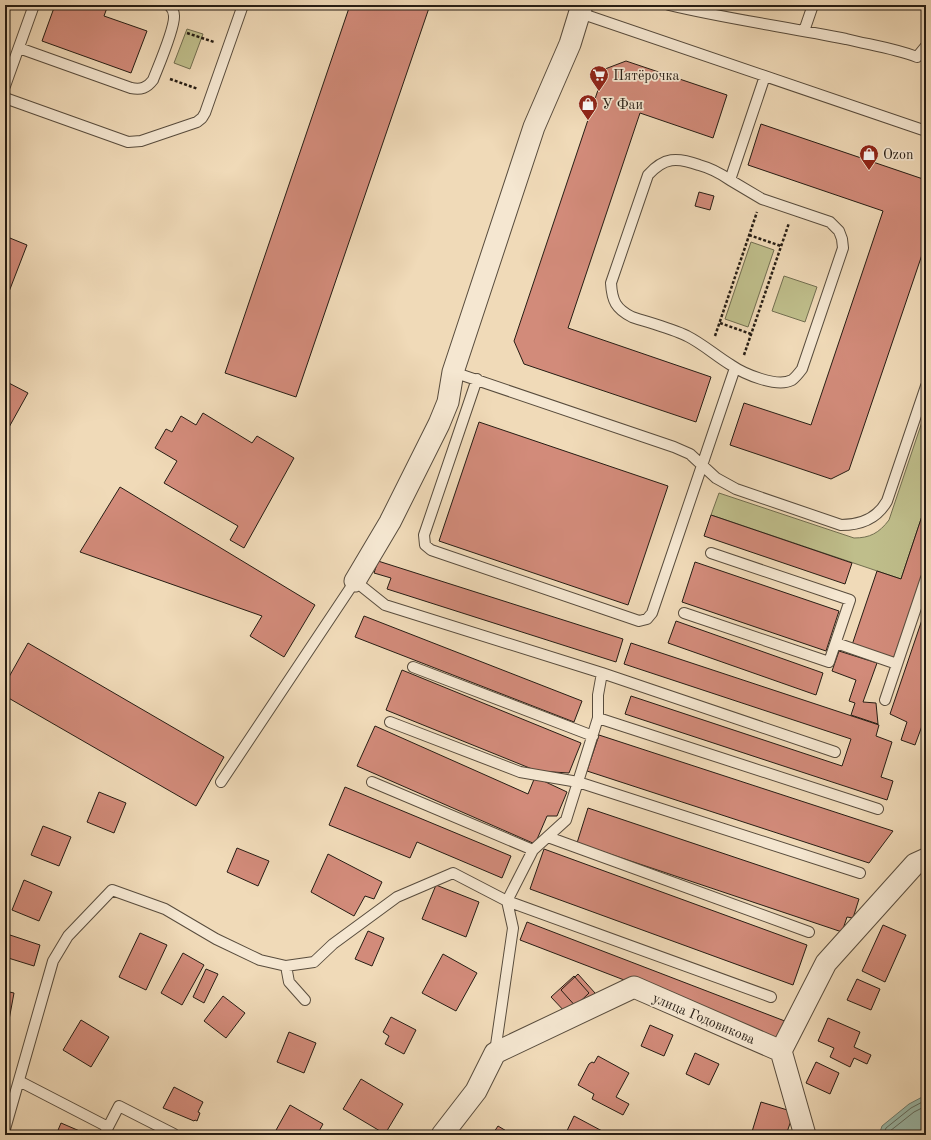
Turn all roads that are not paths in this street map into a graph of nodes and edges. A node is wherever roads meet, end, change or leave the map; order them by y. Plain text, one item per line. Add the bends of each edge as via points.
1 (34, 5) edge
2 (169, 5) edge
3 (243, 5) edge
4 (669, 5) edge
5 (813, 5) edge
6 (581, 9) edge
7 (804, 31) junction
8 (926, 46) edge
9 (19, 48) junction
10 (765, 76) junction
11 (5, 86) edge
12 (5, 98) edge
13 (926, 131) edge
14 (730, 180) junction
15 (737, 369) junction
16 (453, 372) junction
17 (477, 380) junction
18 (926, 386) edge
19 (702, 464) junction
20 (711, 553) dead end
21 (355, 581) junction
22 (925, 581) edge
23 (684, 613) dead end
24 (836, 643) junction
25 (897, 664) junction
26 (413, 667) dead end
27 (602, 674) junction
28 (885, 700) dead end
29 (598, 718) junction
30 (390, 722) dead end
31 (593, 736) junction
32 (835, 752) dead end
33 (222, 782) dead end
34 (372, 782) dead end
35 (578, 782) junction
36 (878, 809) dead end
37 (548, 837) junction
38 (532, 850) junction
39 (926, 859) edge
40 (860, 873) dead end
41 (507, 900) junction
42 (809, 932) dead end
43 (286, 966) junction
44 (771, 997) dead end
45 (305, 1000) dead end
46 (781, 1051) junction
47 (495, 1053) junction
48 (19, 1080) junction
49 (5, 1129) edge
50 (106, 1131) edge
51 (174, 1134) dead end
52 (442, 1135) edge
53 (805, 1135) edge

1 - 9 lane
2 - 9 lane via 174,12 172,27 155,73 145,88 137,89
3 - 12 lane via 203,116 197,122 133,142
4 - 7 lane
5 - 7 lane
6 - 10 lane
6 - 16 street via 570,44 534,127
7 - 8 lane via 896,50 916,57
9 - 11 lane
10 - 13 lane
10 - 14 lane
14 - 15 lane via 762,198 830,222 839,230 843,248 802,369 796,376 784,383 776,383
14 - 15 lane via 716,171 684,160 672,159 655,167 648,175 611,283 611,293 624,313 685,335
15 - 19 lane
16 - 17 lane
16 - 21 street via 448,402 439,424 390,522
17 - 19 lane via 674,447 690,454
17 - 19 lane via 424,536 425,545 431,550 639,621 644,620 652,613
18 - 19 lane via 887,501 879,513 861,523 841,525 736,489 716,478
20 - 24 lane via 850,600
21 - 27 lane via 385,605
21 - 33 lane
22 - 25 lane
23 - 24 lane via 829,662
24 - 25 lane
25 - 28 lane
26 - 31 lane
27 - 29 lane via 598,695
27 - 32 lane
29 - 31 lane
29 - 36 lane
30 - 35 lane via 520,772
31 - 35 lane
34 - 38 lane
35 - 37 lane via 566,820
35 - 40 lane
37 - 38 lane
37 - 42 lane
38 - 41 lane
39 - 46 street via 915,864 826,964
41 - 43 lane via 453,873 397,897 333,944 314,962
41 - 44 lane
41 - 47 lane via 513,928
43 - 45 lane via 289,982
43 - 48 lane via 260,960 216,939 165,909 112,890 68,936 53,961
46 - 47 street, улица Годовикова via 634,987
46 - 53 street
47 - 52 street via 476,1091
48 - 49 lane
48 - 50 lane
50 - 51 lane via 119,1106

